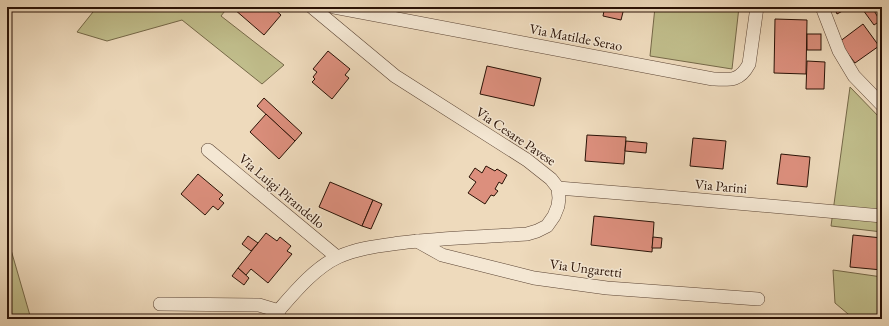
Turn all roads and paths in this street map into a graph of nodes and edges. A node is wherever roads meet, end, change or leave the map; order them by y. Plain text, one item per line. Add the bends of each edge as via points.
1 (312, 7) edge
2 (316, 7) edge
3 (334, 7) edge
4 (757, 7) edge
5 (822, 7) edge
6 (882, 105) edge
7 (208, 150) dead end
8 (558, 188) junction
9 (882, 216) edge
10 (417, 241) junction
11 (337, 257) junction
12 (758, 299) dead end
13 (160, 304) dead end
14 (275, 315) edge

1 - 2 street
1 - 8 street, Via Cesare Pavese via 395,76 527,160 552,179
3 - 4 street, Via Matilde Serao via 729,80 738,78 749,64
5 - 6 street via 836,46 854,76
7 - 11 street, Via Luigi Pirandello
8 - 9 street, Via Parini
8 - 10 street, Via Cesare Pavese via 558,206 554,216 547,226 537,231 527,234
10 - 11 street, Via Cesare Pavese via 364,248
10 - 12 street, Via Ungaretti via 442,255 534,278 606,288
11 - 14 street, Via Cesare Pavese via 319,269
13 - 14 street via 259,305

